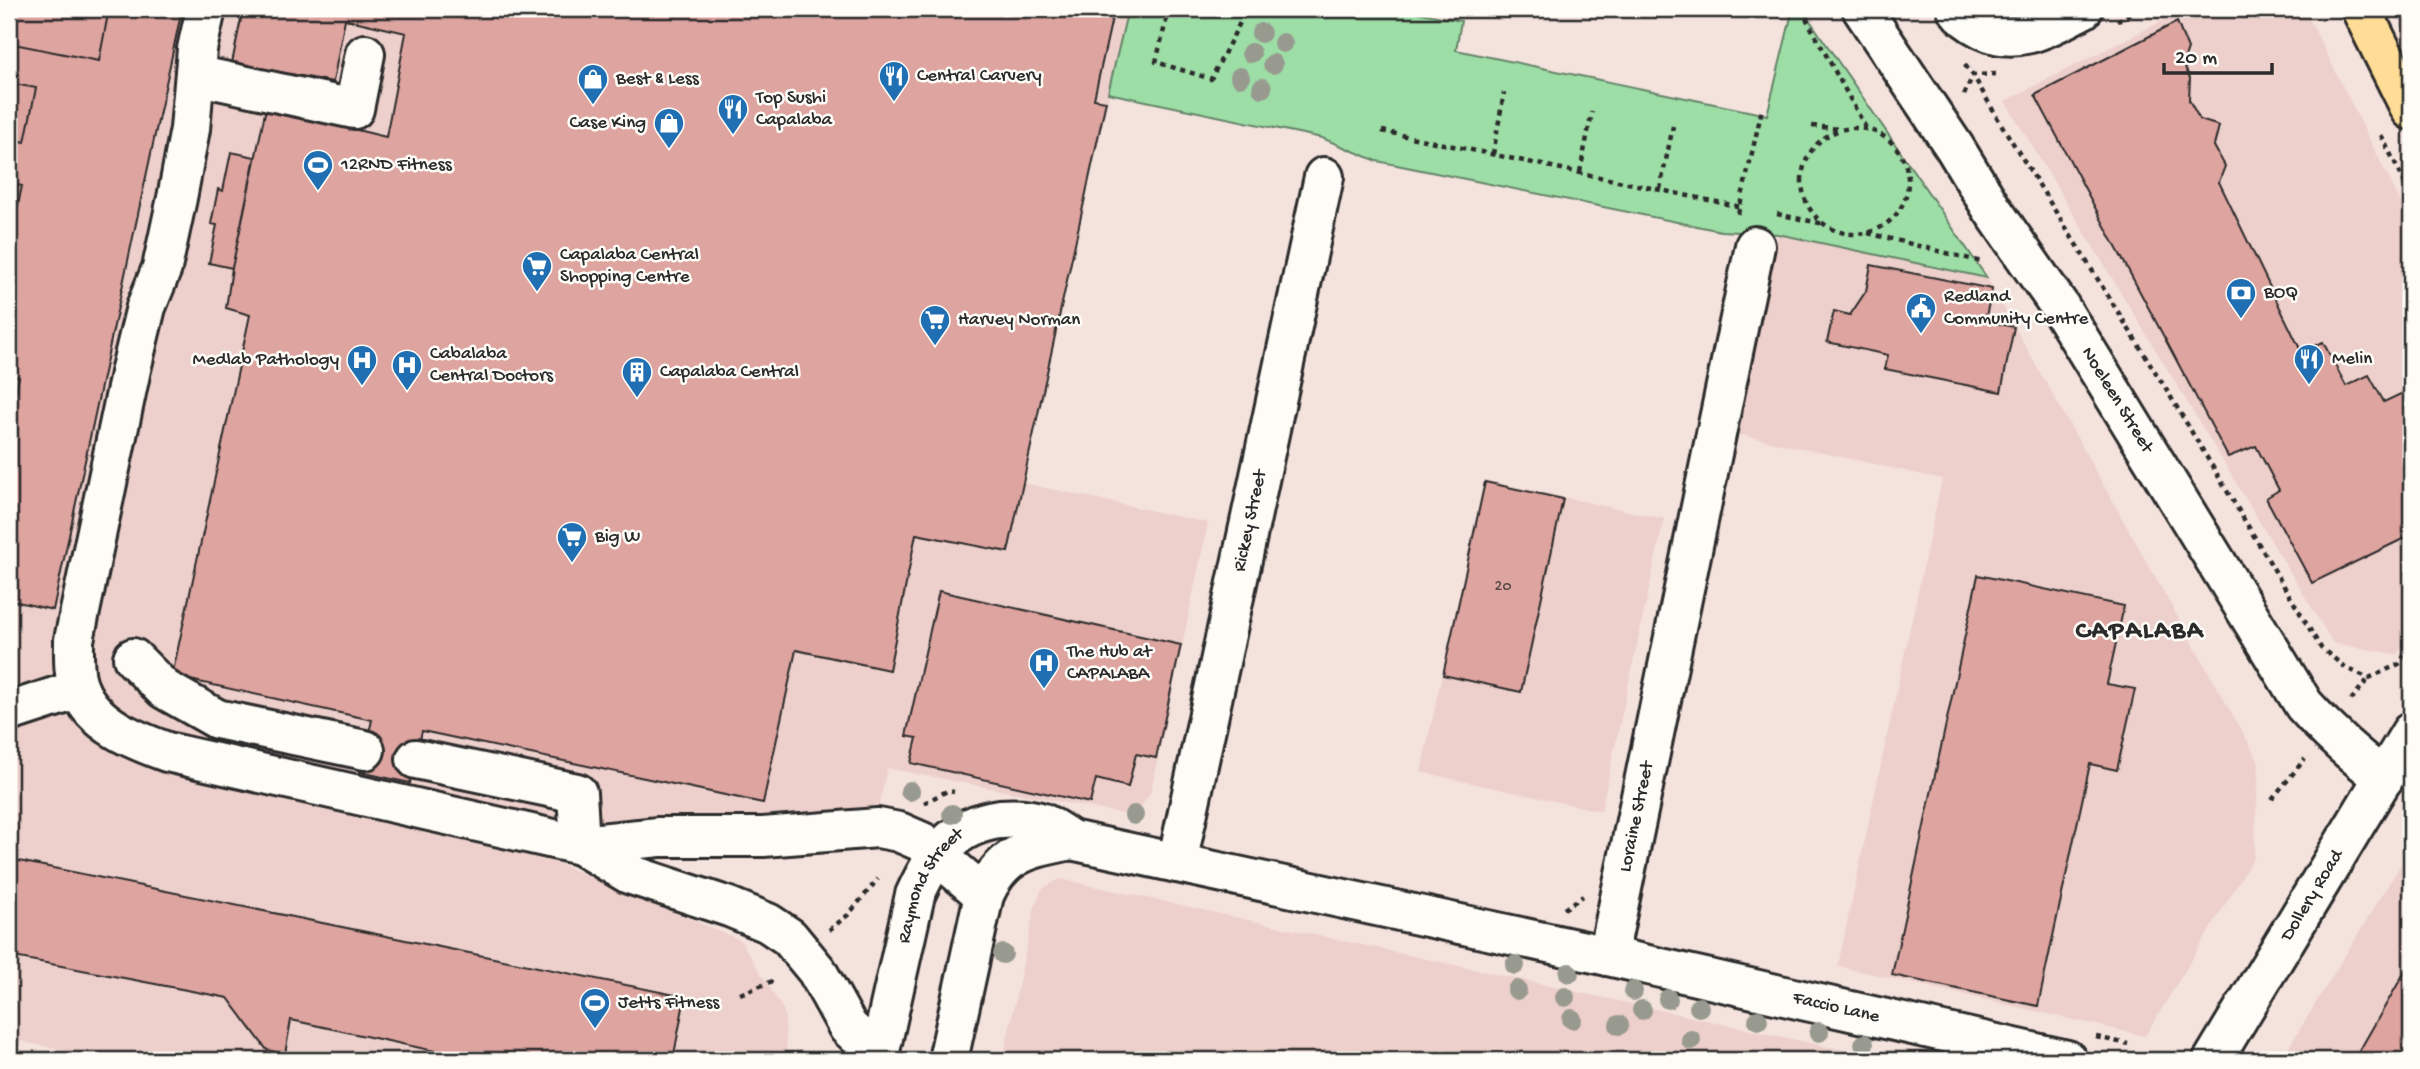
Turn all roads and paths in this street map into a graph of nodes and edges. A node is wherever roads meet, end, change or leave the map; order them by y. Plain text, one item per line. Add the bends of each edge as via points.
1 (206, 9) edge
2 (1169, 9) edge
3 (1801, 9) edge
4 (1862, 9) edge
5 (1956, 9) edge
6 (2083, 9) edge
7 (2361, 9) edge
8 (1246, 11) dead end
9 (365, 54) dead end
10 (195, 75) junction
11 (1973, 75) dead end
12 (1504, 93) dead end
13 (1762, 109) dead end
14 (2411, 110) edge
15 (1592, 112) dead end
16 (1673, 126) dead end
17 (1812, 126) dead end
18 (1866, 128) junction
19 (1841, 130) junction
20 (1382, 131) dead end
21 (1493, 154) junction
22 (1580, 173) junction
23 (1324, 177) dead end
24 (1660, 189) junction
25 (1739, 206) junction
26 (1775, 214) dead end
27 (1747, 224) junction
28 (1824, 224) junction
29 (1867, 233) junction
30 (2019, 250) junction
31 (2411, 645) edge
32 (133, 658) dead end
33 (79, 689) junction
34 (9, 712) edge
35 (2411, 732) edge
36 (327, 742) junction
37 (365, 750) dead end
38 (416, 759) dead end
39 (2384, 778) junction
40 (318, 787) junction
41 (1071, 840) junction
42 (580, 845) junction
43 (937, 853) junction
44 (1177, 863) junction
45 (881, 872) dead end
46 (1590, 890) dead end
47 (984, 895) junction
48 (825, 933) dead end
49 (1611, 942) junction
50 (779, 979) dead end
51 (740, 994) dead end
52 (2128, 1044) dead end
53 (2080, 1048) edge
54 (879, 1058) edge
55 (948, 1060) edge
56 (2213, 1060) edge

1 - 10 street
2 - 8 path via 1156,62 1211,79
3 - 18 path
4 - 30 street, Noeleen Street
5 - 6 street via 1994,34 2015,36 2037,33
7 - 14 main road
9 - 10 street via 354,109
10 - 33 street via 190,129 162,268 146,307 131,369 74,639
11 - 31 path via 2321,648 2346,668 2369,678 2399,664
12 - 21 path
13 - 25 path
15 - 22 path
16 - 24 path
17 - 19 path
18 - 19 path
18 - 29 path via 1880,133 1900,152 1909,184 1896,215
19 - 28 path via 1812,148 1805,163 1804,197
20 - 21 path
21 - 22 path
22 - 24 path
23 - 44 street, Rickey Street
24 - 25 path
25 - 27 path
25 - 27 path
26 - 28 path
27 - 49 street, Loraine Street
28 - 29 path via 1837,231
29 - 30 path via 1989,264
30 - 39 street, Noeleen Street via 2058,304 2304,705 2336,739
32 - 36 street via 163,689 217,719
33 - 34 street
33 - 40 street via 96,713 126,737 167,752
35 - 39 street, Dollery Road
36 - 37 street
36 - 40 street
38 - 42 street via 577,793
39 - 56 street, Dollery Road
40 - 42 street
41 - 43 street, Raymond Street via 1042,823 1015,818 976,823
41 - 44 street, Raymond Street
41 - 47 street, Raymond Street via 1019,853 1002,864
42 - 43 street via 878,828 900,832
42 - 54 street via 629,874 729,907 789,937 817,971 848,1027
43 - 47 street
43 - 54 street, Raymond Street via 915,895
44 - 49 street
45 - 48 path via 848,915
46 - 49 path via 1559,914
47 - 55 street, Raymond Street
49 - 53 street, Faccio Lane
50 - 51 path
52 - 53 path

